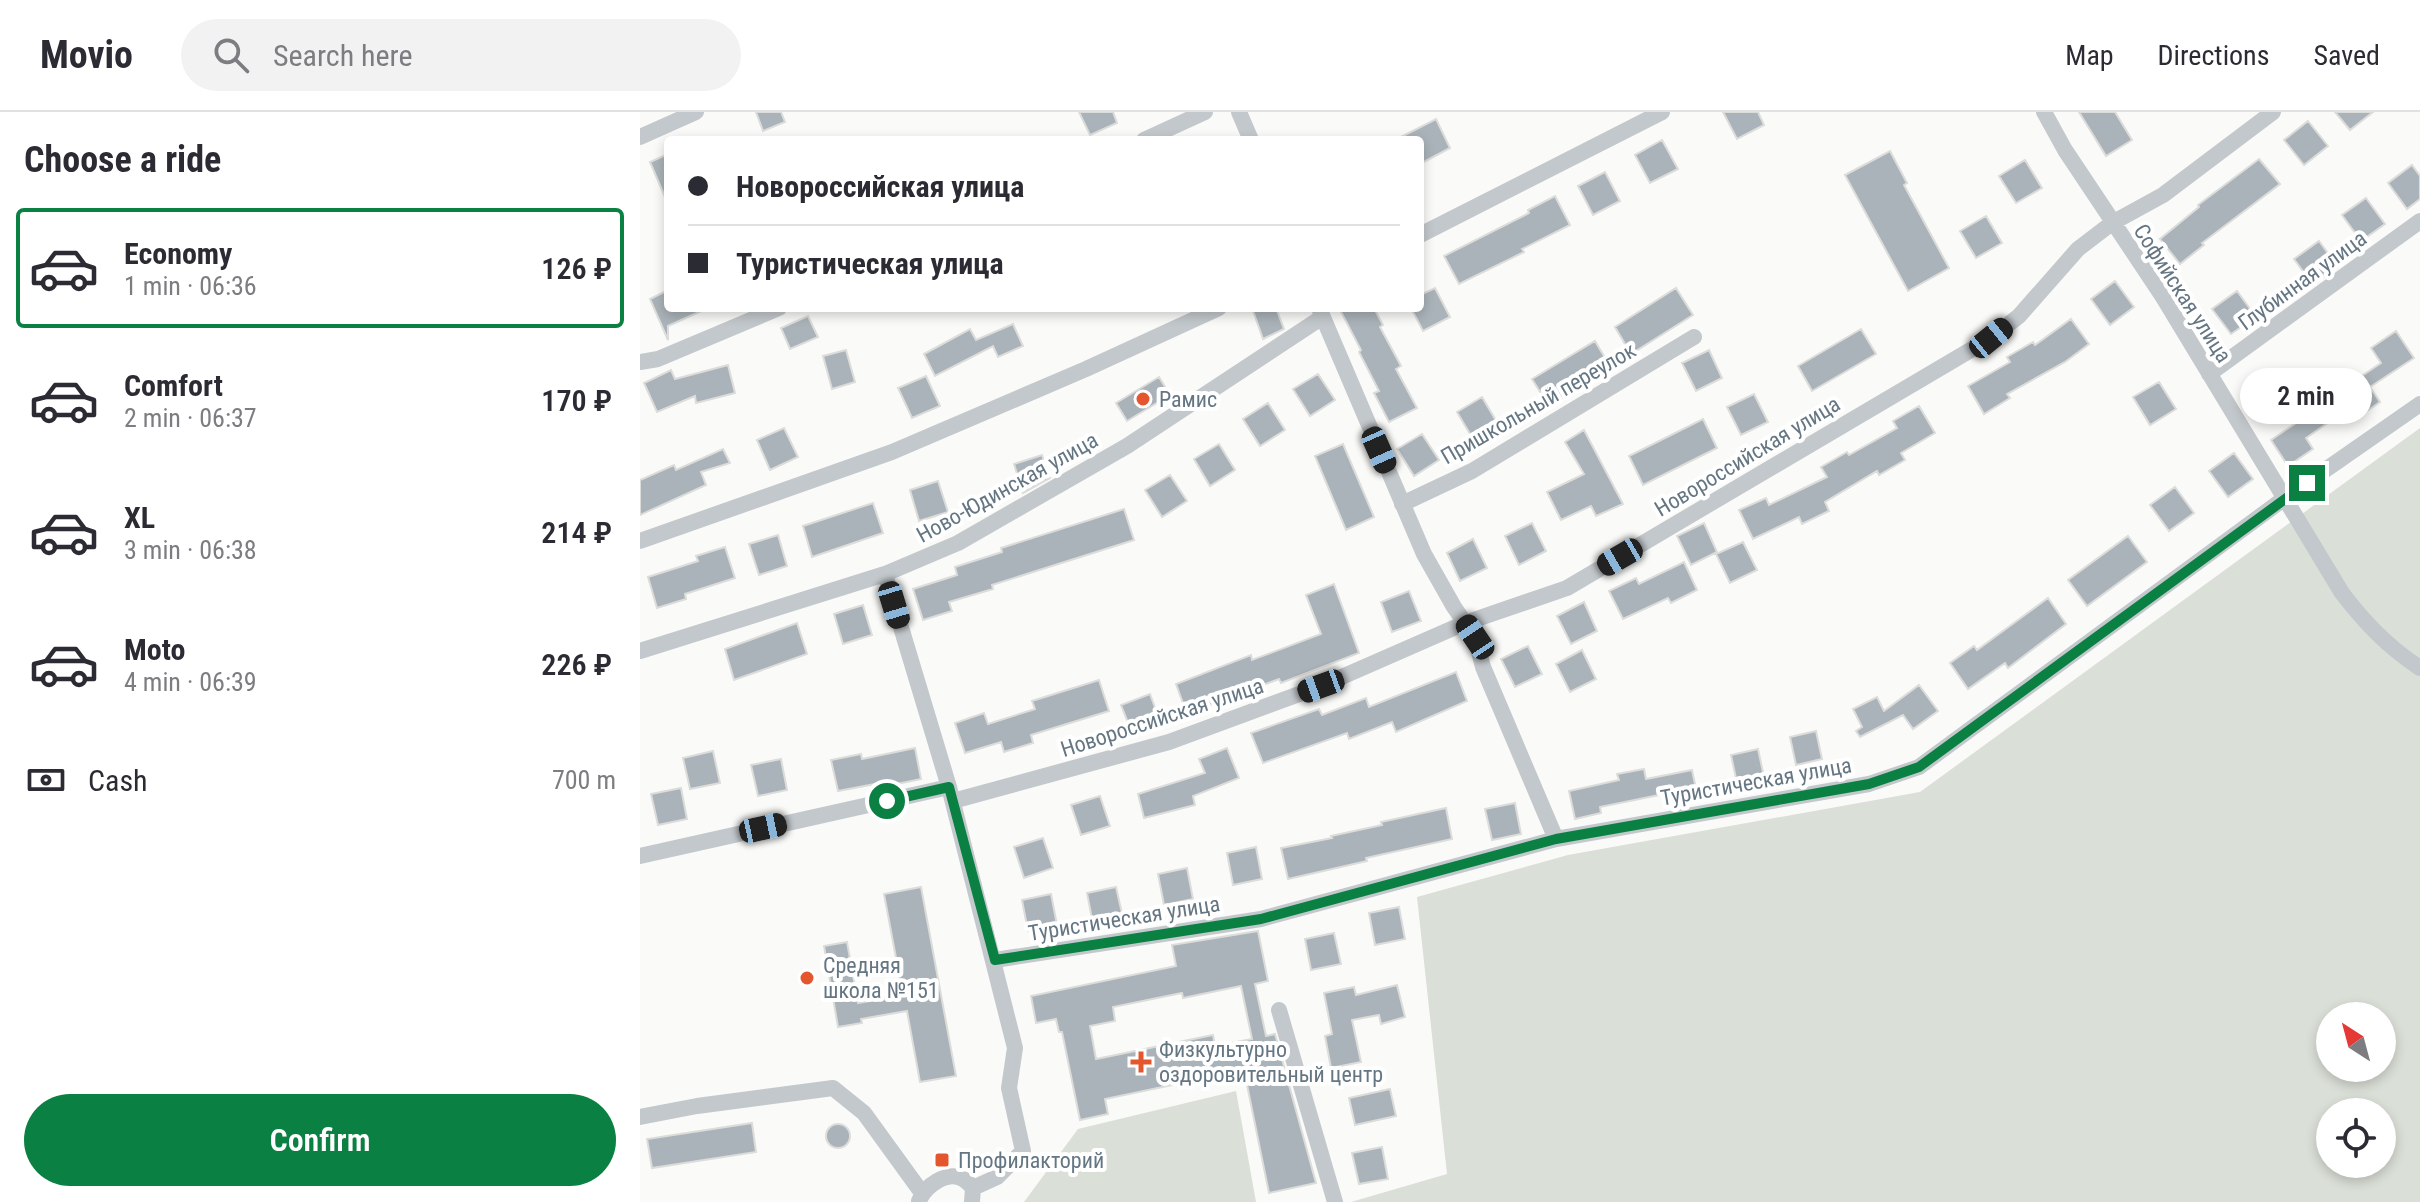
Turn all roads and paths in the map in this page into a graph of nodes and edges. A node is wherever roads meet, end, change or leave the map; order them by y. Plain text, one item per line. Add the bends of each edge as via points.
1 (696, 112) edge
2 (1205, 112) edge
3 (1239, 112) edge
4 (1662, 112) edge
5 (2044, 112) edge
6 (2273, 112) edge
7 (1153, 136) edge
8 (1249, 136) edge
9 (640, 137) edge
10 (2420, 221) edge
11 (2112, 223) junction
12 (1424, 233) edge
13 (770, 312) edge
14 (1210, 312) edge
15 (1320, 313) edge
16 (1694, 337) dead end
17 (640, 362) edge
18 (2209, 374) junction
19 (2420, 404) edge
20 (2285, 498) junction
21 (1402, 504) junction
22 (640, 541) edge
23 (885, 574) junction
24 (1465, 623) junction
25 (640, 651) edge
26 (2420, 668) edge
27 (951, 794) junction
28 (1556, 839) junction
29 (640, 856) edge
30 (995, 960) junction
31 (1279, 1010) dead end
32 (640, 1117) edge
33 (973, 1195) edge
34 (920, 1197) edge
35 (1335, 1202) edge

1 - 9 street
2 - 7 street
3 - 8 street
4 - 12 street
5 - 11 street, Софийская улица
6 - 11 street, Новороссийская улица via 2163,195
10 - 18 street, Глубинная улица
11 - 18 street, Софийская улица
11 - 24 street, Новороссийская улица via 2078,249 2019,316 1991,338 1567,588
13 - 17 street
14 - 22 street via 892,452
15 - 21 street
15 - 23 street, Ново-Юдинская улица via 1127,446 958,543
16 - 21 street, Пришкольный переулок via 1472,471
18 - 20 street, Софийская улица
19 - 20 street, Туристическая улица
20 - 26 street, Софийская улица via 2367,626
20 - 28 street, Туристическая улица via 1919,767 1869,784
21 - 24 street
23 - 25 street, Ново-Юдинская улица
23 - 27 street
24 - 27 street, Новороссийская улица via 1321,686 1169,742
24 - 28 street
27 - 29 street, Новороссийская улица
27 - 30 street
28 - 30 street, Туристическая улица via 1261,919
30 - 33 street via 1015,1048 1009,1088 1023,1151
31 - 35 street
32 - 34 street via 833,1088 864,1113
33 - 34 street via 963,1178 949,1177 934,1182

